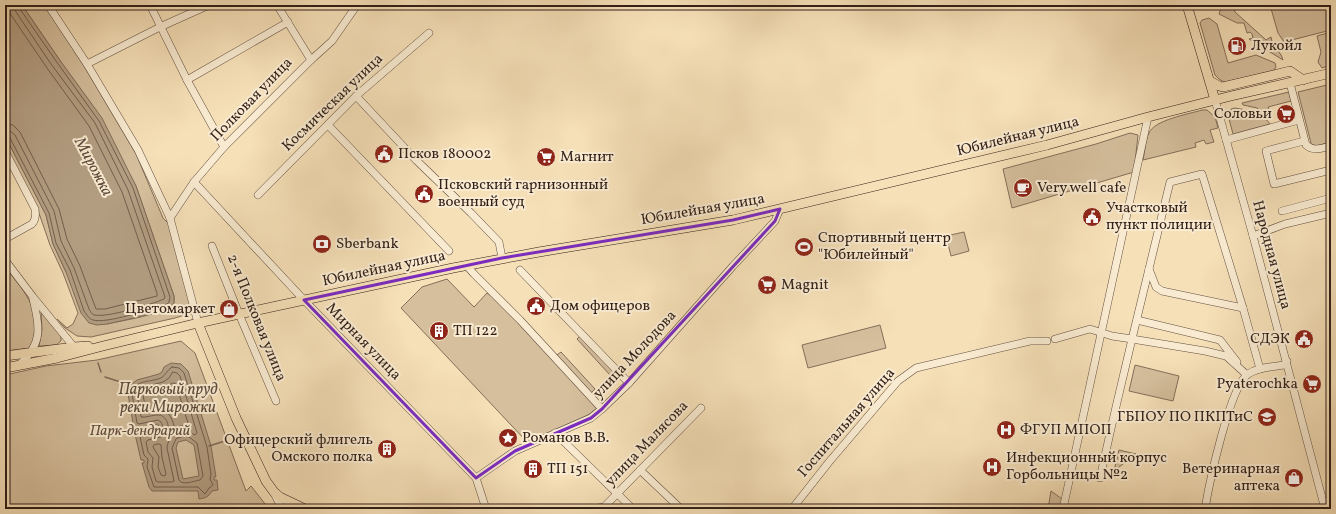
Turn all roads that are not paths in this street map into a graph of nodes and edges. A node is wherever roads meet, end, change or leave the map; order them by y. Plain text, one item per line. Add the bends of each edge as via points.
1 (48, 5) edge
2 (150, 5) edge
3 (209, 5) edge
4 (277, 5) edge
5 (357, 5) edge
6 (1187, 5) edge
7 (288, 22) junction
8 (160, 27) junction
9 (428, 32) dead end
10 (311, 60) junction
11 (87, 64) junction
12 (1331, 73) edge
13 (187, 80) junction
14 (1303, 80) junction
15 (1210, 81) junction
16 (1290, 83) junction
17 (356, 96) junction
18 (1215, 100) junction
19 (1148, 117) junction
20 (1299, 120) junction
21 (328, 125) junction
22 (1226, 140) junction
23 (1304, 141) junction
24 (1331, 146) edge
25 (224, 147) junction
26 (5, 151) edge
27 (1331, 170) edge
28 (194, 182) junction
29 (258, 195) dead end
30 (1331, 198) edge
31 (780, 209) junction
32 (1282, 211) dead end
33 (1331, 213) edge
34 (170, 218) junction
35 (1253, 236) junction
36 (5, 238) edge
37 (212, 246) dead end
38 (449, 251) dead end
39 (502, 258) junction
40 (5, 260) edge
41 (467, 266) junction
42 (1149, 269) junction
43 (520, 270) dead end
44 (33, 297) junction
45 (304, 300) junction
46 (1243, 308) junction
47 (239, 314) junction
48 (1137, 320) junction
49 (198, 323) junction
50 (1101, 332) junction
51 (1055, 339) dead end
52 (1132, 339) junction
53 (1047, 341) dead end
54 (103, 346) junction
55 (74, 347) junction
56 (32, 352) junction
57 (5, 356) edge
58 (1287, 361) junction
59 (19, 365) junction
60 (5, 368) edge
61 (1260, 369) junction
62 (1247, 375) junction
63 (629, 383) junction
64 (276, 401) dead end
65 (701, 408) dead end
66 (602, 409) junction
67 (555, 433) junction
68 (640, 470) junction
69 (476, 478) junction
70 (1100, 478) dead end
71 (274, 492) junction
72 (617, 493) junction
73 (282, 509) edge
74 (305, 509) edge
75 (486, 509) edge
76 (592, 509) edge
77 (634, 509) edge
78 (681, 509) edge
79 (792, 509) edge
80 (1063, 509) edge
81 (1205, 509) edge
82 (1325, 509) edge

1 - 11 street
2 - 8 street
3 - 8 street
4 - 7 street
5 - 10 street, Полковая улица via 332,41
6 - 15 main road
7 - 10 street
7 - 13 street
8 - 11 street
8 - 13 street
9 - 17 street, Космическая улица
10 - 25 street, Полковая улица
11 - 34 street via 138,150
12 - 14 main road, Юбилейная улица
13 - 25 street
14 - 15 main road via 1290,71 1223,86
14 - 16 main road, Юбилейная улица
15 - 18 main road
16 - 18 main road, Юбилейная улица
16 - 20 street
17 - 21 street, Космическая улица
17 - 39 street via 499,242
18 - 19 main road, Юбилейная улица
18 - 22 street, Народная улица
19 - 31 main road, Юбилейная улица via 1039,147
19 - 50 street
20 - 22 street
20 - 23 street
21 - 29 street, Космическая улица
21 - 38 street
22 - 35 street, Народная улица
23 - 24 street via 1310,148
23 - 27 street via 1266,151 1274,184
25 - 28 street, Полковая улица
26 - 36 street via 36,213 32,224
28 - 34 street, Полковая улица
28 - 45 street, Мирная улица
30 - 32 street
31 - 39 main road, Юбилейная улица via 733,220
31 - 63 street, улица Молодова via 775,221
33 - 35 street via 1285,224
34 - 49 street
35 - 58 street, Народная улица
37 - 47 street, 2-я Полковая улица
39 - 41 main road, Юбилейная улица
40 - 44 street
41 - 45 main road, Юбилейная улица
41 - 66 street
42 - 46 street via 1156,287 1162,291
42 - 46 street via 1170,182 1202,174
42 - 48 street
43 - 63 street
44 - 55 street
44 - 56 street via 38,328
45 - 47 main road, Юбилейная улица
45 - 69 street, Мирная улица
46 - 61 street
47 - 49 main road, Юбилейная улица
47 - 64 street, 2-я Полковая улица
48 - 52 street
48 - 62 street via 1220,340
49 - 54 main road, Юбилейная улица
49 - 71 main road via 236,418 263,476
50 - 51 street via 1090,329
50 - 52 street
50 - 80 street
52 - 62 street via 1226,356
52 - 70 street
53 - 79 street, Госпитальная улица via 1030,341 916,368 898,381
54 - 55 main road, Юбилейная улица
54 - 59 main road, Юбилейная улица
55 - 56 main road, Юбилейная улица
56 - 57 main road, Юбилейная улица
56 - 59 street
58 - 61 street via 1284,365
58 - 82 street, Народная улица
59 - 60 main road, Юбилейная улица
61 - 62 street
62 - 81 street via 1234,396 1212,469
63 - 66 street, улица Молодова
65 - 68 street, улица Малясова
66 - 67 street, улица Молодова via 591,418
67 - 69 street, улица Молодова via 515,450
67 - 72 street
68 - 72 street, улица Малясова
68 - 78 street
69 - 75 street, Мирная улица
71 - 73 street
71 - 74 main road via 286,501
72 - 76 street, улица Малясова via 604,507
72 - 77 street

